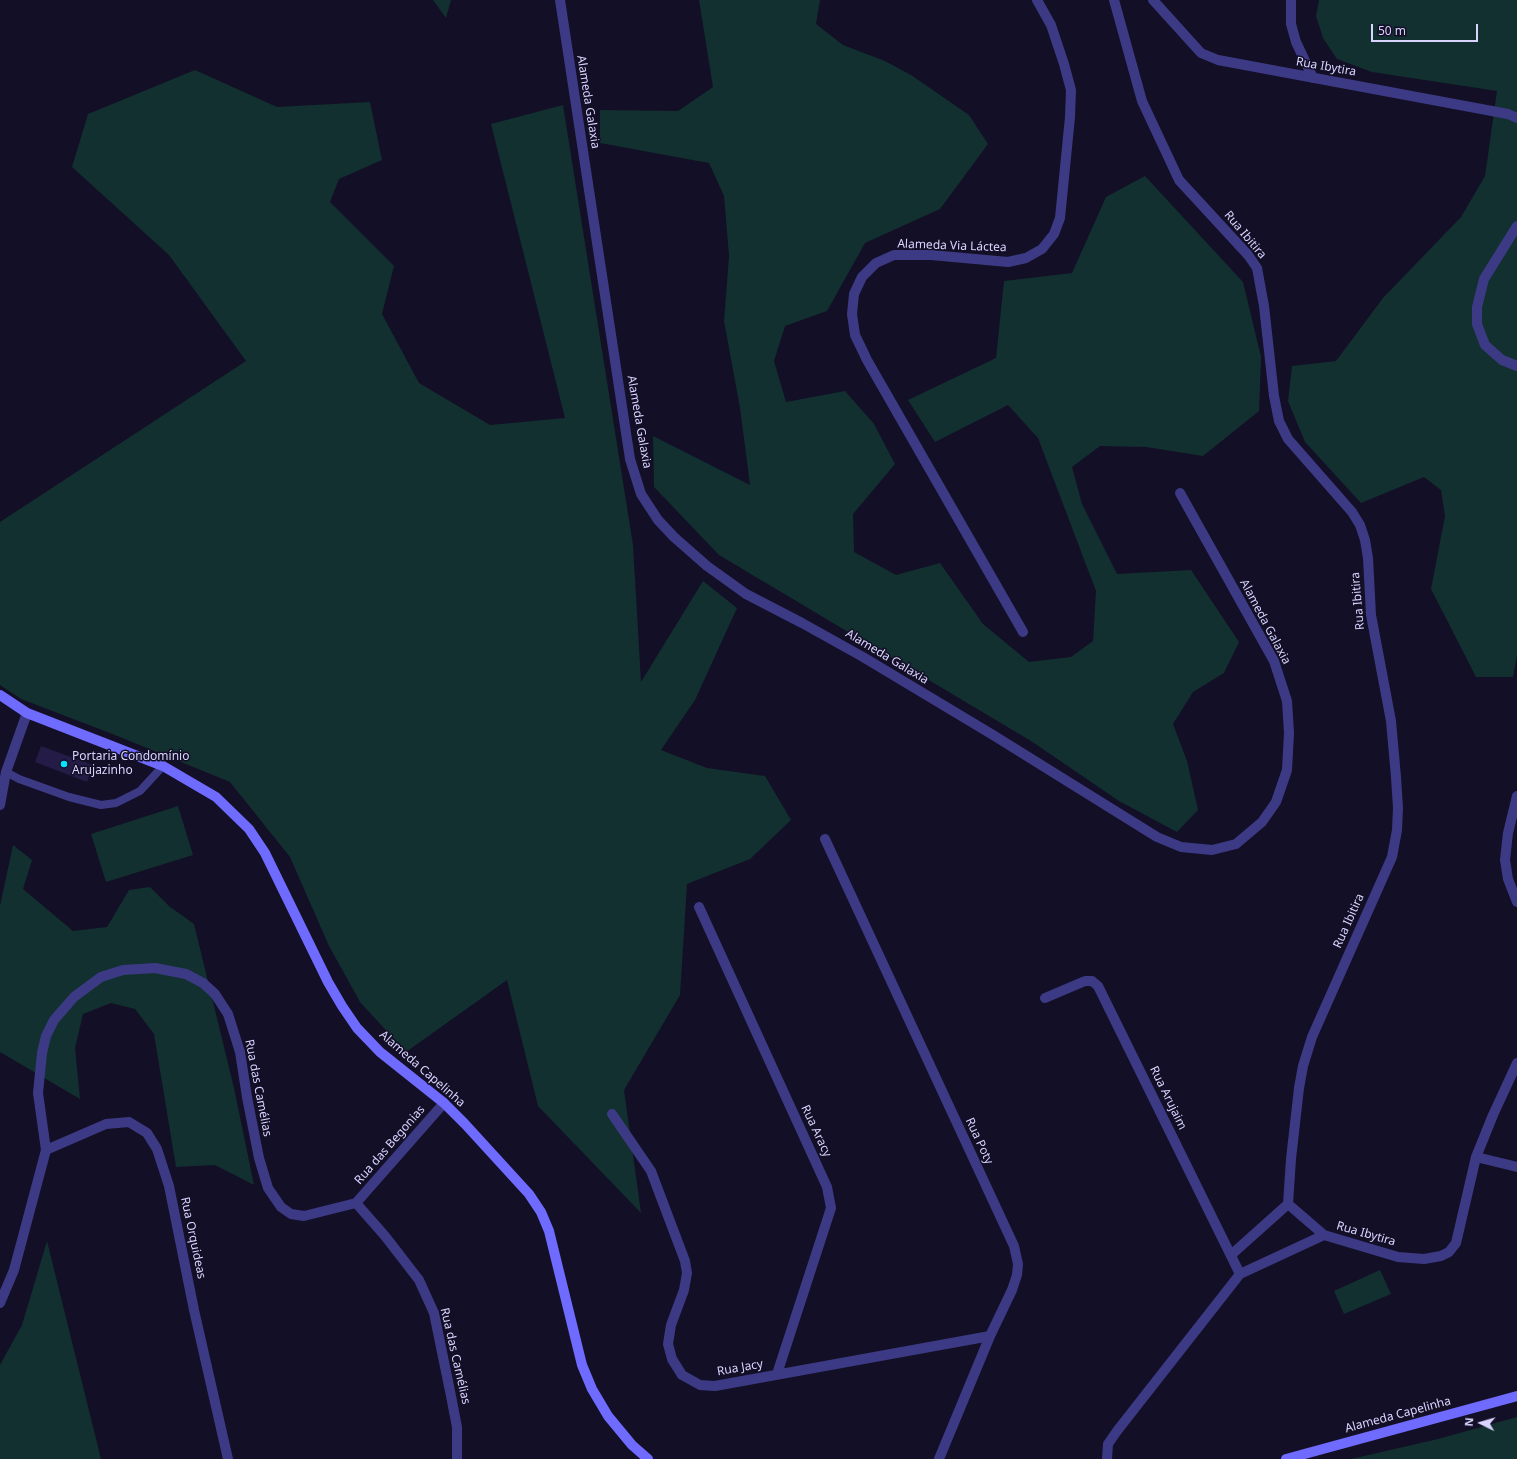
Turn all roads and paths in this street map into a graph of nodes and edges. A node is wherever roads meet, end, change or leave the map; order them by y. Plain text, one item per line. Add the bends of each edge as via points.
1 (560, 0) edge
2 (1037, 0) edge
3 (1114, 0) edge
4 (1152, 0) edge
5 (1291, 0) edge
6 (1313, 78) junction
7 (1517, 118) edge
8 (1517, 226) edge
9 (1517, 366) edge
10 (1180, 493) dead end
11 (1023, 632) dead end
12 (0, 695) edge
13 (26, 713) junction
14 (163, 766) junction
15 (6, 772) junction
16 (1517, 796) edge
17 (0, 805) edge
18 (825, 839) dead end
19 (1517, 902) edge
20 (699, 907) dead end
21 (1045, 998) dead end
22 (1517, 1063) edge
23 (444, 1103) junction
24 (612, 1114) dead end
25 (46, 1150) junction
26 (1476, 1157) junction
27 (1517, 1167) edge
28 (356, 1203) junction
29 (1288, 1204) junction
30 (1324, 1235) junction
31 (1231, 1255) junction
32 (1240, 1274) junction
33 (0, 1303) edge
34 (990, 1336) junction
35 (777, 1374) junction
36 (1517, 1396) edge
37 (228, 1459) edge
38 (457, 1459) edge
39 (648, 1459) edge
40 (939, 1459) edge
41 (1107, 1459) edge
42 (1286, 1459) edge

1 - 10 street, Alameda Galaxia via 630,459 641,494 658,520 707,566 746,594 863,657 1157,837 1181,847 1212,850 1236,844 1262,822 1276,802 1286,770 1290,734 1287,701 1274,661
2 - 11 street, Alameda Via Láctea via 1051,25 1071,90 1060,218 1054,234 1042,249 1026,258 1008,262 894,255 876,263 862,277 854,294 852,314 855,335 867,360
3 - 29 street, Rua Ibitira via 1142,101 1179,180 1257,268 1279,421 1288,438 1352,512 1360,525 1368,558 1371,614 1391,721 1398,808 1397,830 1392,856 1312,1037 1303,1066
4 - 6 street, Rua Ibytira via 1201,53 1234,64
5 - 6 street via 1291,24 1296,42
6 - 7 street, Rua Ibytira via 1508,114
8 - 9 street via 1484,279 1477,307 1477,324 1485,345 1502,360
12 - 13 street, Alameda Capelinha
13 - 14 street, Alameda Capelinha
13 - 15 street
14 - 15 lane via 140,791 116,803 101,805 69,797
14 - 23 street, Alameda Capelinha via 216,797 249,829 265,853 328,982 357,1028 380,1052
15 - 17 street
16 - 19 street via 1508,833 1505,860 1508,879
18 - 34 street, Rua Poty via 1014,1246 1018,1264 1017,1275
20 - 35 street, Rua Aracy via 827,1187 831,1208
21 - 31 street, Rua Arujaim via 1085,981 1092,981 1098,986
22 - 26 street, Rua Ibytira
23 - 28 street, Rua das Begonias
23 - 39 street, Alameda Capelinha via 529,1194 541,1212 550,1231 582,1365 589,1383 608,1416 632,1445
24 - 35 street, Rua Jacy via 651,1171 685,1260 687,1273 684,1290 671,1325 668,1344 672,1359 682,1375 700,1385 715,1386
25 - 28 street, Rua das Camélias via 38,1093 42,1053 46,1036 54,1020 74,997 101,977 123,970 155,968 186,974 203,983 215,994 228,1014 240,1052 258,1158 268,1188 282,1207 291,1214 304,1216
25 - 33 street, Rua das Camélias via 14,1270
25 - 37 street, Rua Orquideas via 106,1124 129,1122 147,1133 157,1149 169,1186
26 - 27 street
26 - 30 street, Rua Ibytira via 1456,1243 1449,1252 1424,1259 1398,1257
28 - 38 street, Rua das Camélias via 386,1236 419,1280 434,1313 457,1427
29 - 30 street
29 - 31 street
30 - 32 street, Rua Ibytira
31 - 32 street, Rua Arujaim
32 - 41 street, Rua Ibytira via 1117,1431 1108,1444
34 - 35 street, Rua Jacy
34 - 40 street, Rua Poty
36 - 42 street, Alameda Capelinha

